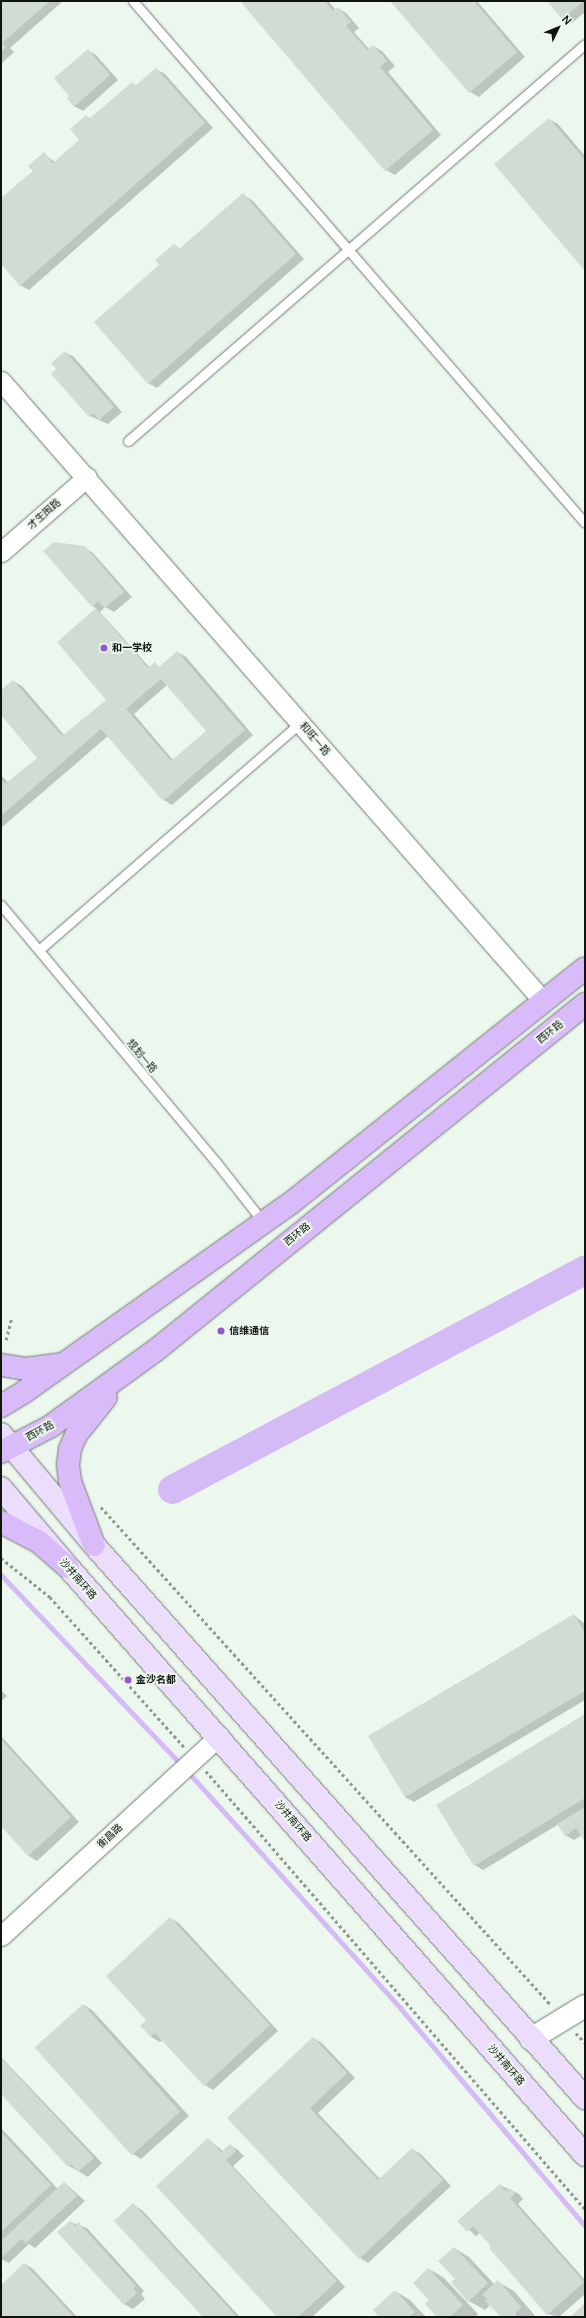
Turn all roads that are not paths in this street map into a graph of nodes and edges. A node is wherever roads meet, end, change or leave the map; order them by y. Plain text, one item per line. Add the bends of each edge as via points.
1 (133, 1) edge
2 (585, 44) edge
3 (348, 249) junction
4 (1, 381) edge
5 (128, 441) dead end
6 (87, 477) junction
7 (585, 523) edge
8 (1, 552) edge
9 (300, 722) junction
10 (1, 905) edge
11 (40, 949) junction
12 (585, 968) edge
13 (543, 1002) junction
14 (585, 1004) edge
15 (263, 1222) junction
16 (67, 1362) junction
17 (1, 1365) edge
18 (122, 1376) junction
19 (1, 1406) edge
20 (4, 1444) edge
21 (1, 1488) edge
22 (1, 1522) edge
23 (94, 1546) junction
24 (68, 1567) junction
25 (218, 1736) junction
26 (1, 1936) edge
27 (585, 2006) edge
28 (531, 2039) junction
29 (585, 2098) edge
30 (585, 2155) edge

1 - 3 lane
2 - 3 lane
3 - 5 lane
3 - 7 lane
4 - 6 street, 和旺一路
6 - 8 street, 才生围路
6 - 9 street, 和旺一路
9 - 11 lane
9 - 13 street, 和旺一路
10 - 11 lane, 规划一路
11 - 15 lane, 规划一路
12 - 13 main road
13 - 15 main road
14 - 18 main road, 西环路
15 - 16 main road
16 - 17 main road via 40,1368
16 - 19 main road
18 - 20 main road, 西环路 via 51,1426
18 - 23 main road via 76,1435 70,1449 70,1481
20 - 23 main road
21 - 24 main road, 沙井南环路
22 - 24 main road via 39,1542
23 - 28 main road
24 - 25 main road, 沙井南环路
25 - 26 street, 衡昌路
25 - 30 main road, 沙井南环路
27 - 28 street
28 - 29 main road

